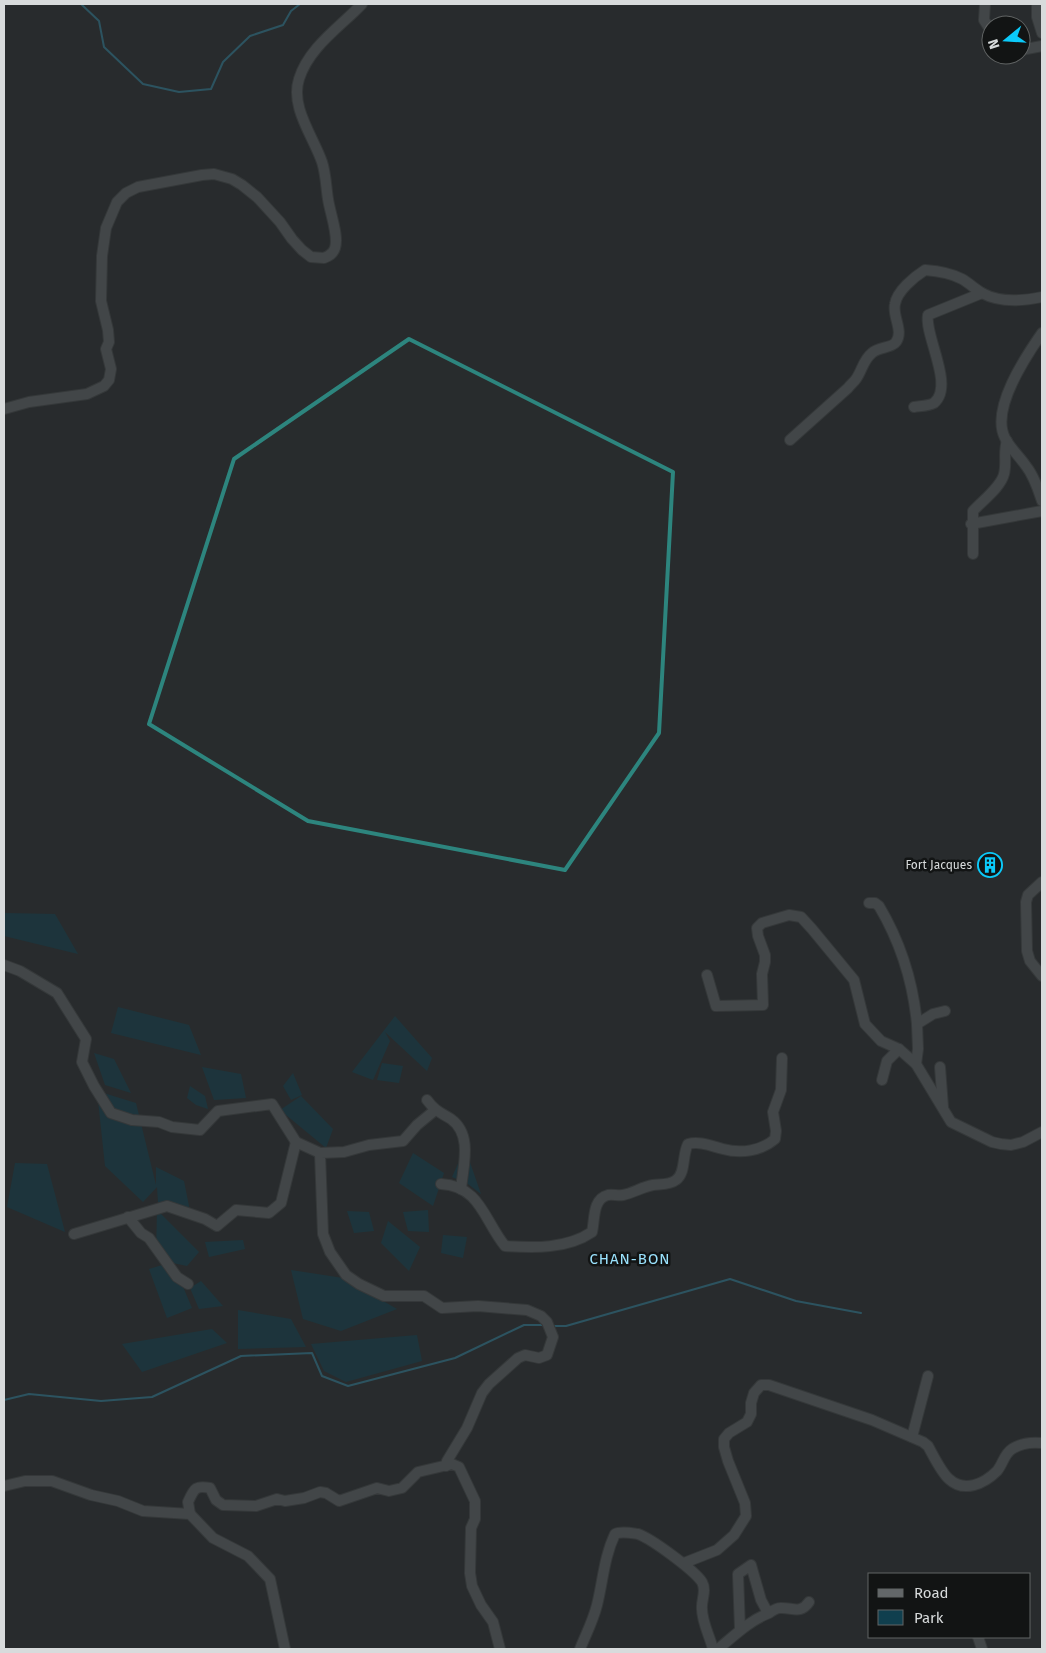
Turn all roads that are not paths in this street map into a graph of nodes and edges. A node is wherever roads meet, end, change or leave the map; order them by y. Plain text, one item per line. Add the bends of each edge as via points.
1 (362, 4) edge
2 (1039, 4) edge
3 (1042, 33) edge
4 (982, 293) junction
5 (1042, 297) edge
6 (1042, 333) edge
7 (914, 407) dead end
8 (4, 409) edge
9 (790, 440) dead end
10 (1007, 442) junction
11 (1042, 500) edge
12 (1042, 511) edge
13 (971, 524) junction
14 (973, 554) dead end
15 (1042, 882) edge
16 (869, 903) dead end
17 (4, 965) edge
18 (707, 975) dead end
19 (1042, 976) edge
20 (945, 1011) dead end
21 (917, 1024) junction
22 (900, 1049) junction
23 (782, 1058) dead end
24 (916, 1064) junction
25 (940, 1067) dead end
26 (882, 1080) dead end
27 (427, 1100) dead end
28 (434, 1110) junction
29 (944, 1113) junction
30 (1042, 1132) edge
31 (296, 1142) junction
32 (320, 1153) junction
33 (441, 1184) dead end
34 (461, 1189) junction
35 (128, 1217) junction
36 (74, 1234) dead end
37 (188, 1284) dead end
38 (928, 1376) dead end
39 (912, 1437) junction
40 (1042, 1443) edge
41 (446, 1466) junction
42 (4, 1486) edge
43 (190, 1514) junction
44 (684, 1563) junction
45 (809, 1602) dead end
46 (768, 1613) junction
47 (740, 1629) junction
48 (285, 1649) edge
49 (500, 1649) edge
50 (580, 1649) edge
51 (713, 1649) edge
52 (718, 1649) edge

1 - 8 street via 314,51 298,80 299,107 327,182 334,251 324,258 311,257 256,197 242,185 223,176 202,174 132,190 113,209 102,256 101,304 108,330 109,380 87,394
2 - 3 street via 1037,17
4 - 5 street via 1020,302
4 - 7 street via 928,315 939,364 940,388 934,403
4 - 9 street via 946,273 925,270 918,274 894,305 899,330 896,342 871,353 848,388
6 - 10 street via 1016,374 1003,408
10 - 11 street via 1033,476
10 - 13 street via 1004,476 972,511
12 - 13 street
13 - 14 street
15 - 19 street via 1028,895 1026,902 1026,951
16 - 21 street via 879,906 896,939 911,980
17 - 31 street via 56,993 86,1039 82,1062 111,1113 132,1120 200,1130 218,1111 272,1104
18 - 22 street via 712,1006 763,1005 765,955 758,928 762,923 781,917 800,917 854,980 865,1024 881,1041
20 - 21 street via 932,1014
21 - 24 street
22 - 24 street
22 - 26 street via 886,1061
23 - 34 street via 781,1090 773,1112 775,1139 760,1148 738,1152 702,1143 688,1144 681,1175 676,1180 602,1198 594,1212 592,1232 584,1237 548,1246 505,1246 474,1197
24 - 29 street
25 - 29 street
27 - 28 street
28 - 32 street via 403,1141
28 - 34 street via 461,1128 466,1143
29 - 30 street via 951,1122 1000,1144 1023,1142
31 - 32 street
31 - 35 street via 281,1203 269,1213 236,1210 217,1226 167,1206
32 - 41 street via 323,1234 330,1252 346,1275 384,1296 424,1296 442,1308 478,1306 527,1310 541,1316 551,1330 553,1341 547,1355 518,1358 489,1384
33 - 34 street via 454,1184
35 - 36 street
35 - 37 street via 149,1238 177,1277
38 - 39 street
39 - 40 street via 928,1446 948,1478 967,1487 982,1482 998,1470 1006,1454 1014,1447 1031,1442
39 - 44 street via 769,1385 761,1386 754,1393 747,1422 724,1440 728,1461 745,1503 746,1516 734,1535 717,1550
41 - 43 street via 418,1472 402,1488 389,1491 377,1488 338,1501 320,1492 256,1506 223,1505 216,1500 210,1488 201,1486 194,1490 188,1502
41 - 49 street via 459,1467 475,1501 475,1519 471,1528 472,1586 493,1622
42 - 43 street via 25,1481 52,1481 143,1512
43 - 48 street via 213,1538 248,1556 270,1578
44 - 50 street via 638,1534 615,1534 604,1564 592,1623
44 - 51 street via 703,1583 702,1610
45 - 46 street via 802,1608 780,1608
46 - 47 street
46 - 47 street via 751,1565 738,1574
47 - 52 street

